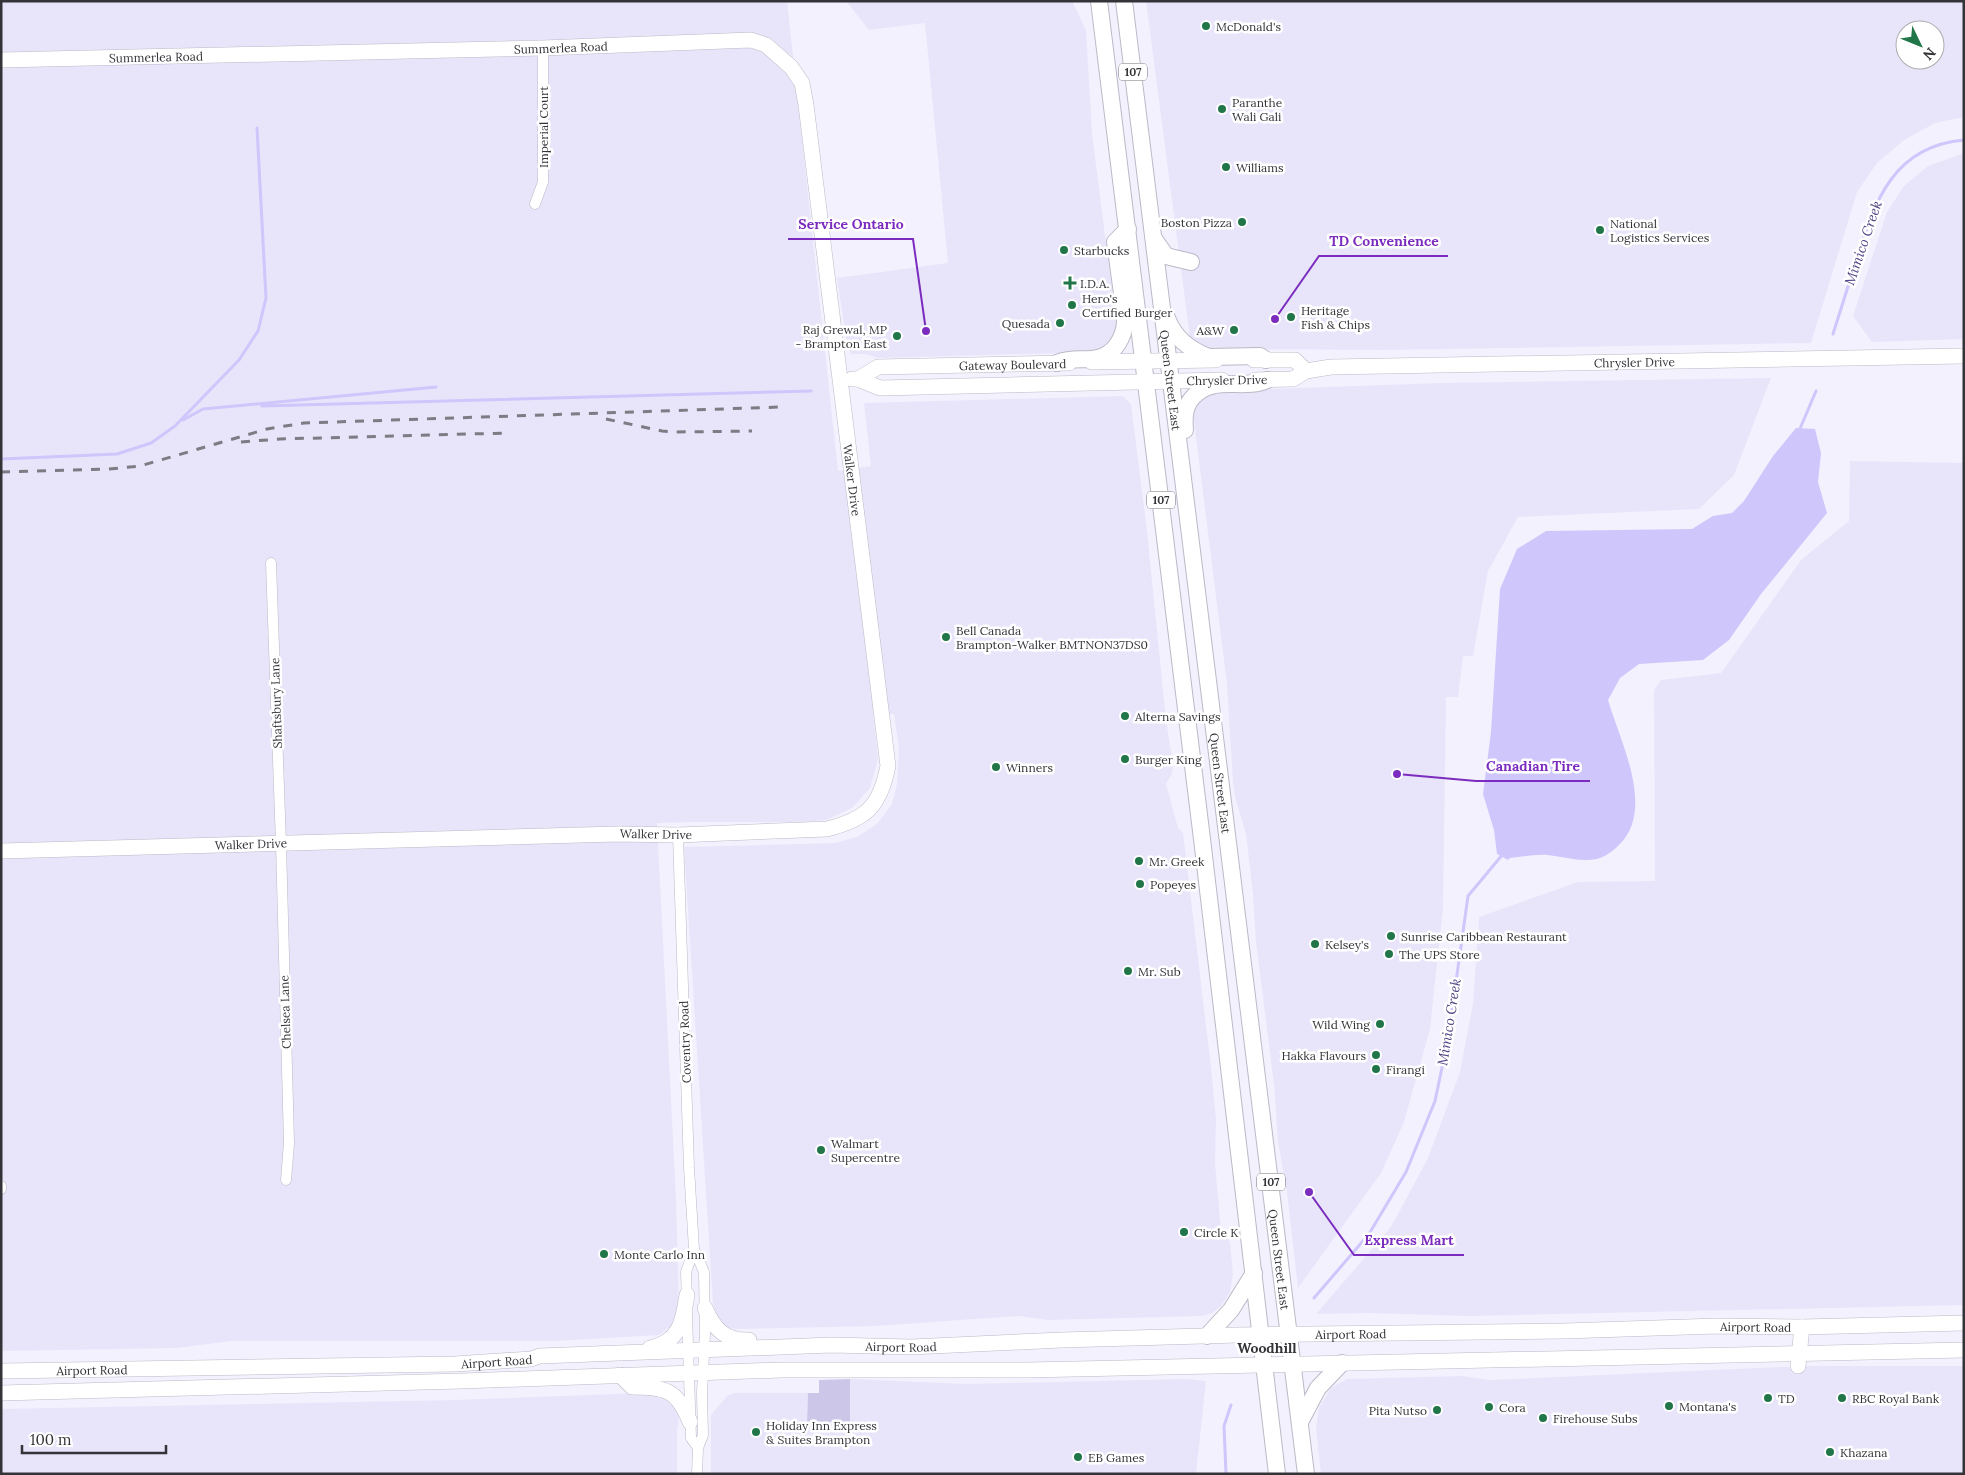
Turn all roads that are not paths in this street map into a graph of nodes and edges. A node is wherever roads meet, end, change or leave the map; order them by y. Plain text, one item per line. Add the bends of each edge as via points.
1 (1099, 1) edge
2 (1124, 1) edge
3 (543, 48) junction
4 (1, 60) edge
5 (536, 204) dead end
6 (1128, 229) junction
7 (1153, 236) junction
8 (1158, 280) junction
9 (1964, 356) edge
10 (1266, 360) junction
11 (1144, 361) junction
12 (1169, 361) junction
13 (1057, 363) junction
14 (1306, 371) junction
15 (858, 379) junction
16 (841, 380) junction
17 (1267, 380) junction
18 (1147, 382) junction
19 (1172, 382) junction
20 (1183, 477) junction
21 (271, 563) dead end
22 (678, 835) junction
23 (282, 844) junction
24 (1, 851) edge
25 (286, 1180) dead end
26 (694, 1249) junction
27 (1254, 1273) junction
28 (687, 1295) junction
29 (705, 1308) junction
30 (1964, 1323) edge
31 (1802, 1326) junction
32 (1290, 1334) junction
33 (1261, 1335) junction
34 (1206, 1336) junction
35 (776, 1347) junction
36 (688, 1350) junction
37 (704, 1350) junction
38 (1964, 1350) edge
39 (632, 1352) junction
40 (1799, 1360) junction
41 (1342, 1363) junction
42 (1264, 1364) junction
43 (1293, 1364) junction
44 (1, 1371) edge
45 (696, 1372) junction
46 (620, 1375) junction
47 (1, 1393) edge
48 (690, 1422) junction
49 (1300, 1422) junction
50 (698, 1448) junction
51 (697, 1474) edge
52 (1277, 1474) edge
53 (1306, 1474) edge

1 - 6 main road, Queen Street East / 107
2 - 7 main road, Queen Street East / 107
3 - 4 main road, Summerlea Road
3 - 5 street, Imperial Court via 543,182
3 - 16 main road, Summerlea Road via 751,40 766,45 791,67 802,83 806,105
6 - 11 main road, Queen Street East / 107
6 - 13 main road via 1116,242 1125,316 1120,340 1101,357
7 - 8 main road, Queen Street East / 107
7 - 8 main road via 1166,256 1191,262
8 - 10 main road via 1172,328 1176,336 1191,348 1209,357 1260,356
8 - 12 main road, Queen Street East / 107
9 - 14 main road, Chrysler Drive via 1395,365
10 - 12 main road, Chrysler Drive
10 - 14 main road, Chrysler Drive via 1295,360
11 - 12 main road, Gateway Boulevard
11 - 13 main road, Gateway Boulevard
11 - 18 main road, Queen Street East / 107
12 - 19 main road, Queen Street East / 107
13 - 15 main road, Gateway Boulevard via 878,368
14 - 17 main road, Chrysler Drive via 1293,379
15 - 16 main road, Gateway Boulevard
15 - 18 main road, Gateway Boulevard via 880,388
16 - 22 main road, Walker Drive via 888,766 885,781 877,800 867,812 847,824 827,829
17 - 19 main road, Chrysler Drive
17 - 20 main road via 1261,383 1211,384 1194,396 1184,415 1190,469
18 - 19 main road, Chrysler Drive
18 - 27 main road, Queen Street East / 107
19 - 20 main road, Queen Street East / 107
20 - 32 main road, Queen Street East / 107
21 - 23 street, Shaftsbury Lane
22 - 23 main road, Walker Drive
22 - 26 street, Coventry Road via 688,1168
23 - 24 main road, Walker Drive
23 - 25 street, Chelsea Lane via 289,1143
26 - 28 street, Coventry Road via 686,1272
26 - 29 street, Coventry Road via 704,1272
27 - 33 main road, Queen Street East / 107
27 - 34 main road via 1231,1310
28 - 36 street, Coventry Road
28 - 39 main road via 683,1321 674,1335 662,1344
29 - 35 main road via 713,1325 732,1339 764,1340
29 - 37 street, Coventry Road
30 - 31 main road, Airport Road
31 - 32 main road, Airport Road
31 - 40 main road, Airport Road
32 - 33 main road, Airport Road
32 - 43 main road, Queen Street East / 107
33 - 34 main road, Airport Road
33 - 42 main road, Queen Street East / 107
34 - 35 main road, Airport Road
35 - 37 main road, Airport Road
36 - 37 main road, Airport Road
36 - 39 main road, Airport Road
36 - 45 street, Coventry Road
37 - 45 street, Coventry Road
38 - 40 main road, Airport Road
39 - 44 main road, Airport Road via 455,1364
40 - 41 main road, Airport Road
41 - 43 main road, Airport Road
41 - 49 main road via 1318,1388
42 - 43 main road, Airport Road
42 - 45 main road, Airport Road via 1002,1371
42 - 52 main road, Queen Street East / 107
43 - 49 main road, Queen Street East / 107
45 - 46 main road, Airport Road
45 - 48 street
45 - 50 street via 703,1435
46 - 47 main road, Airport Road
46 - 48 main road via 632,1387 652,1387 672,1393 684,1407
48 - 50 street via 691,1438
49 - 53 main road, Queen Street East / 107
50 - 51 street

